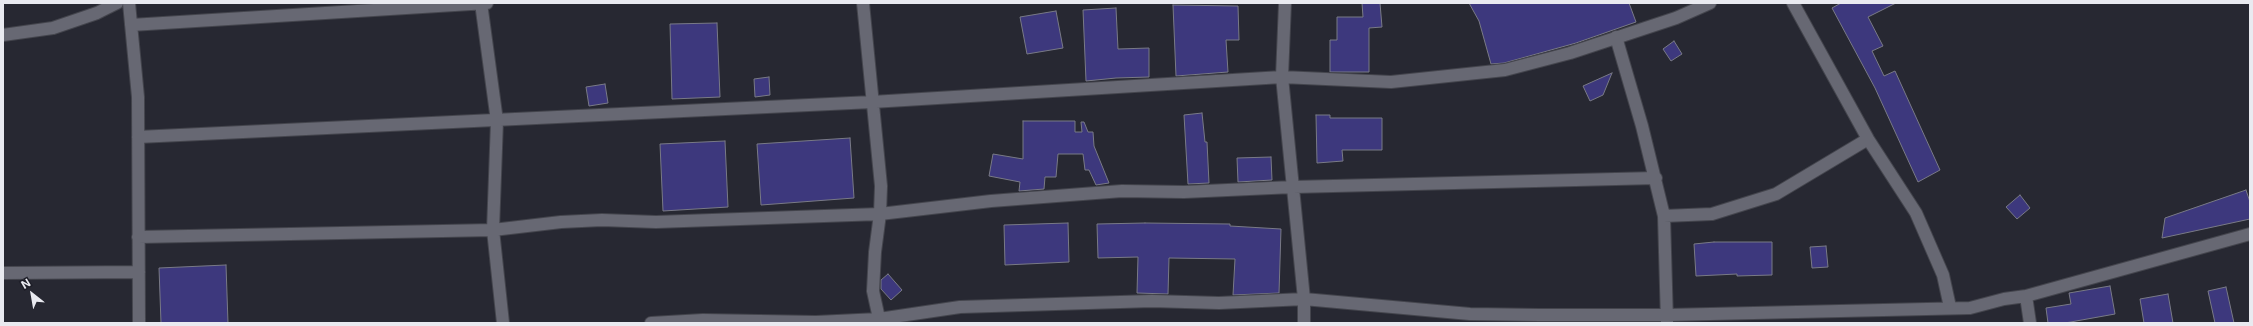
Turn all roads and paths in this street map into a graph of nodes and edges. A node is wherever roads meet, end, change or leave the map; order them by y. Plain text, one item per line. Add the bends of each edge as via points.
1 (117, 3) edge
2 (129, 3) edge
3 (481, 3) edge
4 (487, 3) edge
5 (863, 3) edge
6 (1285, 3) edge
7 (1710, 3) edge
8 (1793, 3) edge
9 (131, 25) junction
10 (3, 35) edge
11 (1616, 38) junction
12 (1282, 77) junction
13 (872, 102) junction
14 (497, 121) junction
15 (138, 137) junction
16 (1868, 139) junction
17 (1656, 178) junction
18 (1293, 187) junction
19 (880, 214) junction
20 (1664, 216) junction
21 (493, 230) junction
22 (2250, 234) edge
23 (138, 237) junction
24 (139, 272) junction
25 (3, 273) edge
26 (2026, 296) junction
27 (1304, 299) junction
28 (1950, 307) junction
29 (1667, 319) edge
30 (880, 321) edge
31 (139, 323) edge
32 (503, 323) edge
33 (651, 323) edge
34 (1304, 323) edge
35 (2030, 323) edge

1 - 10 street via 97,13 53,28
2 - 9 street
3 - 4 street
3 - 9 street
3 - 14 street
5 - 13 street
6 - 12 street
7 - 11 street via 1676,18
8 - 16 street
9 - 15 street via 138,96
11 - 12 street via 1504,70 1464,75 1392,82
11 - 17 street
12 - 13 street
12 - 18 street
13 - 14 street
13 - 19 street via 879,161
14 - 15 street
14 - 21 street
15 - 23 street
16 - 20 street via 1776,194 1712,214
16 - 28 street via 1916,213 1944,275
17 - 18 street
17 - 20 street
18 - 19 street via 1184,192 1122,191 991,201
18 - 27 street
19 - 21 street via 656,222 602,220
19 - 30 street via 874,252 873,291
20 - 29 street
21 - 23 street
21 - 32 street
22 - 26 street
23 - 24 street
24 - 25 street
24 - 31 street
26 - 28 street via 1970,308
26 - 35 street
27 - 29 street via 1470,314
27 - 30 street via 1219,303 1152,302 960,307
27 - 34 street
28 - 29 street
30 - 33 street via 703,320

